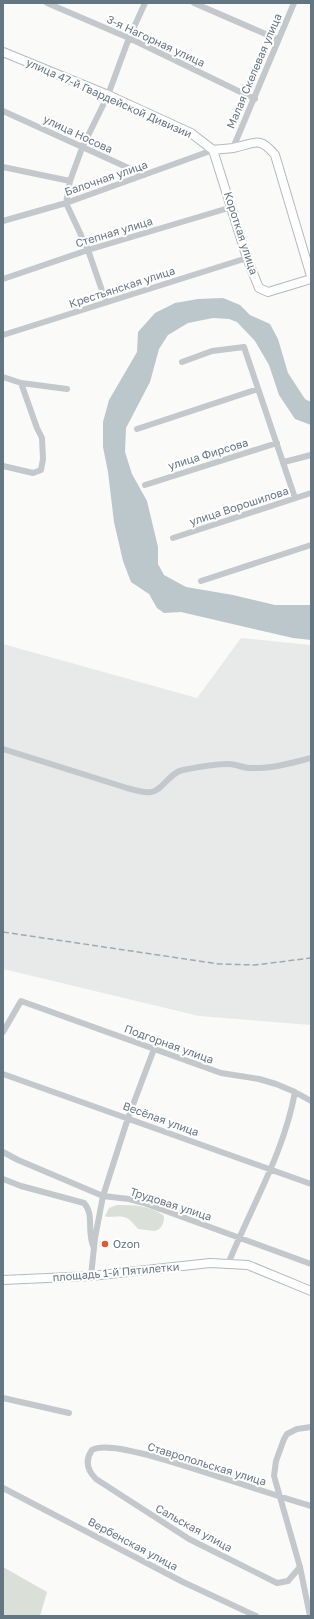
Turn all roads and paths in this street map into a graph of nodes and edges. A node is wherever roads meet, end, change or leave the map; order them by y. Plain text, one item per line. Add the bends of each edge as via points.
1 (47, 3) edge
2 (145, 3) edge
3 (194, 3) edge
4 (294, 3) edge
5 (129, 38) junction
6 (277, 40) junction
7 (3, 52) edge
8 (108, 95) junction
9 (255, 99) junction
10 (3, 111) edge
11 (82, 148) junction
12 (233, 148) junction
13 (214, 150) junction
14 (3, 167) edge
15 (144, 176) junction
16 (70, 181) junction
17 (66, 203) junction
18 (232, 207) junction
19 (3, 221) edge
20 (88, 250) junction
21 (247, 258) junction
22 (311, 278) edge
23 (3, 279) edge
24 (106, 302) junction
25 (3, 336) edge
26 (182, 362) dead end
27 (3, 377) edge
28 (21, 383) junction
29 (67, 389) dead end
30 (258, 389) junction
31 (138, 429) dead end
32 (277, 443) junction
33 (311, 455) edge
34 (284, 462) junction
35 (3, 466) edge
36 (146, 485) dead end
37 (311, 493) edge
38 (295, 498) junction
39 (173, 538) dead end
40 (311, 545) edge
41 (201, 581) dead end
42 (3, 749) edge
43 (311, 758) edge
44 (3, 1032) edge
45 (154, 1049) junction
46 (3, 1074) edge
47 (295, 1092) junction
48 (311, 1101) edge
49 (128, 1118) junction
50 (3, 1152) edge
51 (271, 1169) junction
52 (3, 1179) edge
53 (311, 1184) edge
54 (103, 1196) junction
55 (239, 1237) junction
56 (94, 1249) junction
57 (228, 1264) junction
58 (311, 1264) edge
59 (91, 1276) junction
60 (3, 1280) edge
61 (311, 1292) edge
62 (3, 1398) edge
63 (69, 1413) dead end
64 (311, 1427) edge
65 (88, 1463) joint
66 (3, 1488) edge
67 (280, 1497) junction
68 (311, 1506) edge
69 (300, 1567) junction
70 (256, 1616) edge
71 (310, 1616) edge

1 - 5 street, 3-я Нагорная улица
2 - 5 street
3 - 6 street
4 - 6 street, Малая Скелевая улица
5 - 8 street
5 - 9 street, 3-я Нагорная улица
6 - 9 street, Малая Скелевая улица
7 - 8 main road, улица 47-й Гвардейской Дивизии
8 - 11 street
8 - 13 main road, улица 47-й Гвардейской Дивизии via 191,133
9 - 12 street, Малая Скелевая улица
10 - 11 street, улица Носова
11 - 15 street, улица Носова
11 - 16 street
12 - 13 main road
12 - 22 main road via 255,142 268,146 275,155
13 - 15 street, Балочная улица
13 - 18 main road, Короткая улица
14 - 16 street
15 - 17 street, Балочная улица
16 - 17 street
17 - 19 street, Балочная улица
17 - 20 street
18 - 20 street, Степная улица
18 - 21 main road, Короткая улица
20 - 23 street, Степная улица
20 - 24 street
21 - 22 main road, Короткая улица via 260,288 268,292
21 - 24 street, Крестьянская улица
24 - 25 street, Крестьянская улица
26 - 30 street via 212,351 244,347
27 - 28 street
28 - 29 street
28 - 35 street via 36,428 42,438 41,470 32,473
30 - 31 street
30 - 32 street
32 - 34 street
32 - 36 street, улица Фирсова
33 - 34 street
34 - 38 street
37 - 38 street, улица Ворошилова
38 - 39 street, улица Ворошилова
40 - 41 street
42 - 43 street via 142,792 157,790 181,770 231,764 263,768
44 - 45 street, Подгорная улица via 21,1001
45 - 47 street, Подгорная улица via 221,1073 259,1079
45 - 49 street
46 - 49 street, Весёлая улица
47 - 48 street, Подгорная улица
47 - 51 street via 292,1110
49 - 51 street, Весёлая улица
49 - 54 street
50 - 54 street, Трудовая улица
51 - 53 street, Весёлая улица
51 - 55 street
52 - 56 street via 84,1203 90,1212 90,1240
54 - 55 street, Трудовая улица via 144,1203
54 - 56 street
55 - 57 street
55 - 58 street, Трудовая улица
56 - 59 street
57 - 59 main road, площадь 1-й Пятилетки via 210,1263
57 - 61 main road, площадь 1-й Пятилетки via 248,1265
59 - 60 main road, площадь 1-й Пятилетки
62 - 63 street
64 - 67 street via 291,1431 284,1439 274,1469 275,1484
65 - 67 street, Ставропольская улица via 89,1455 95,1448 111,1448 148,1455
65 - 69 street, Сальская улица via 96,1479 144,1511 189,1539 276,1583 288,1581
66 - 70 street, Вербенская улица via 183,1582
67 - 68 street, Ставропольская улица
67 - 69 street
69 - 71 street

